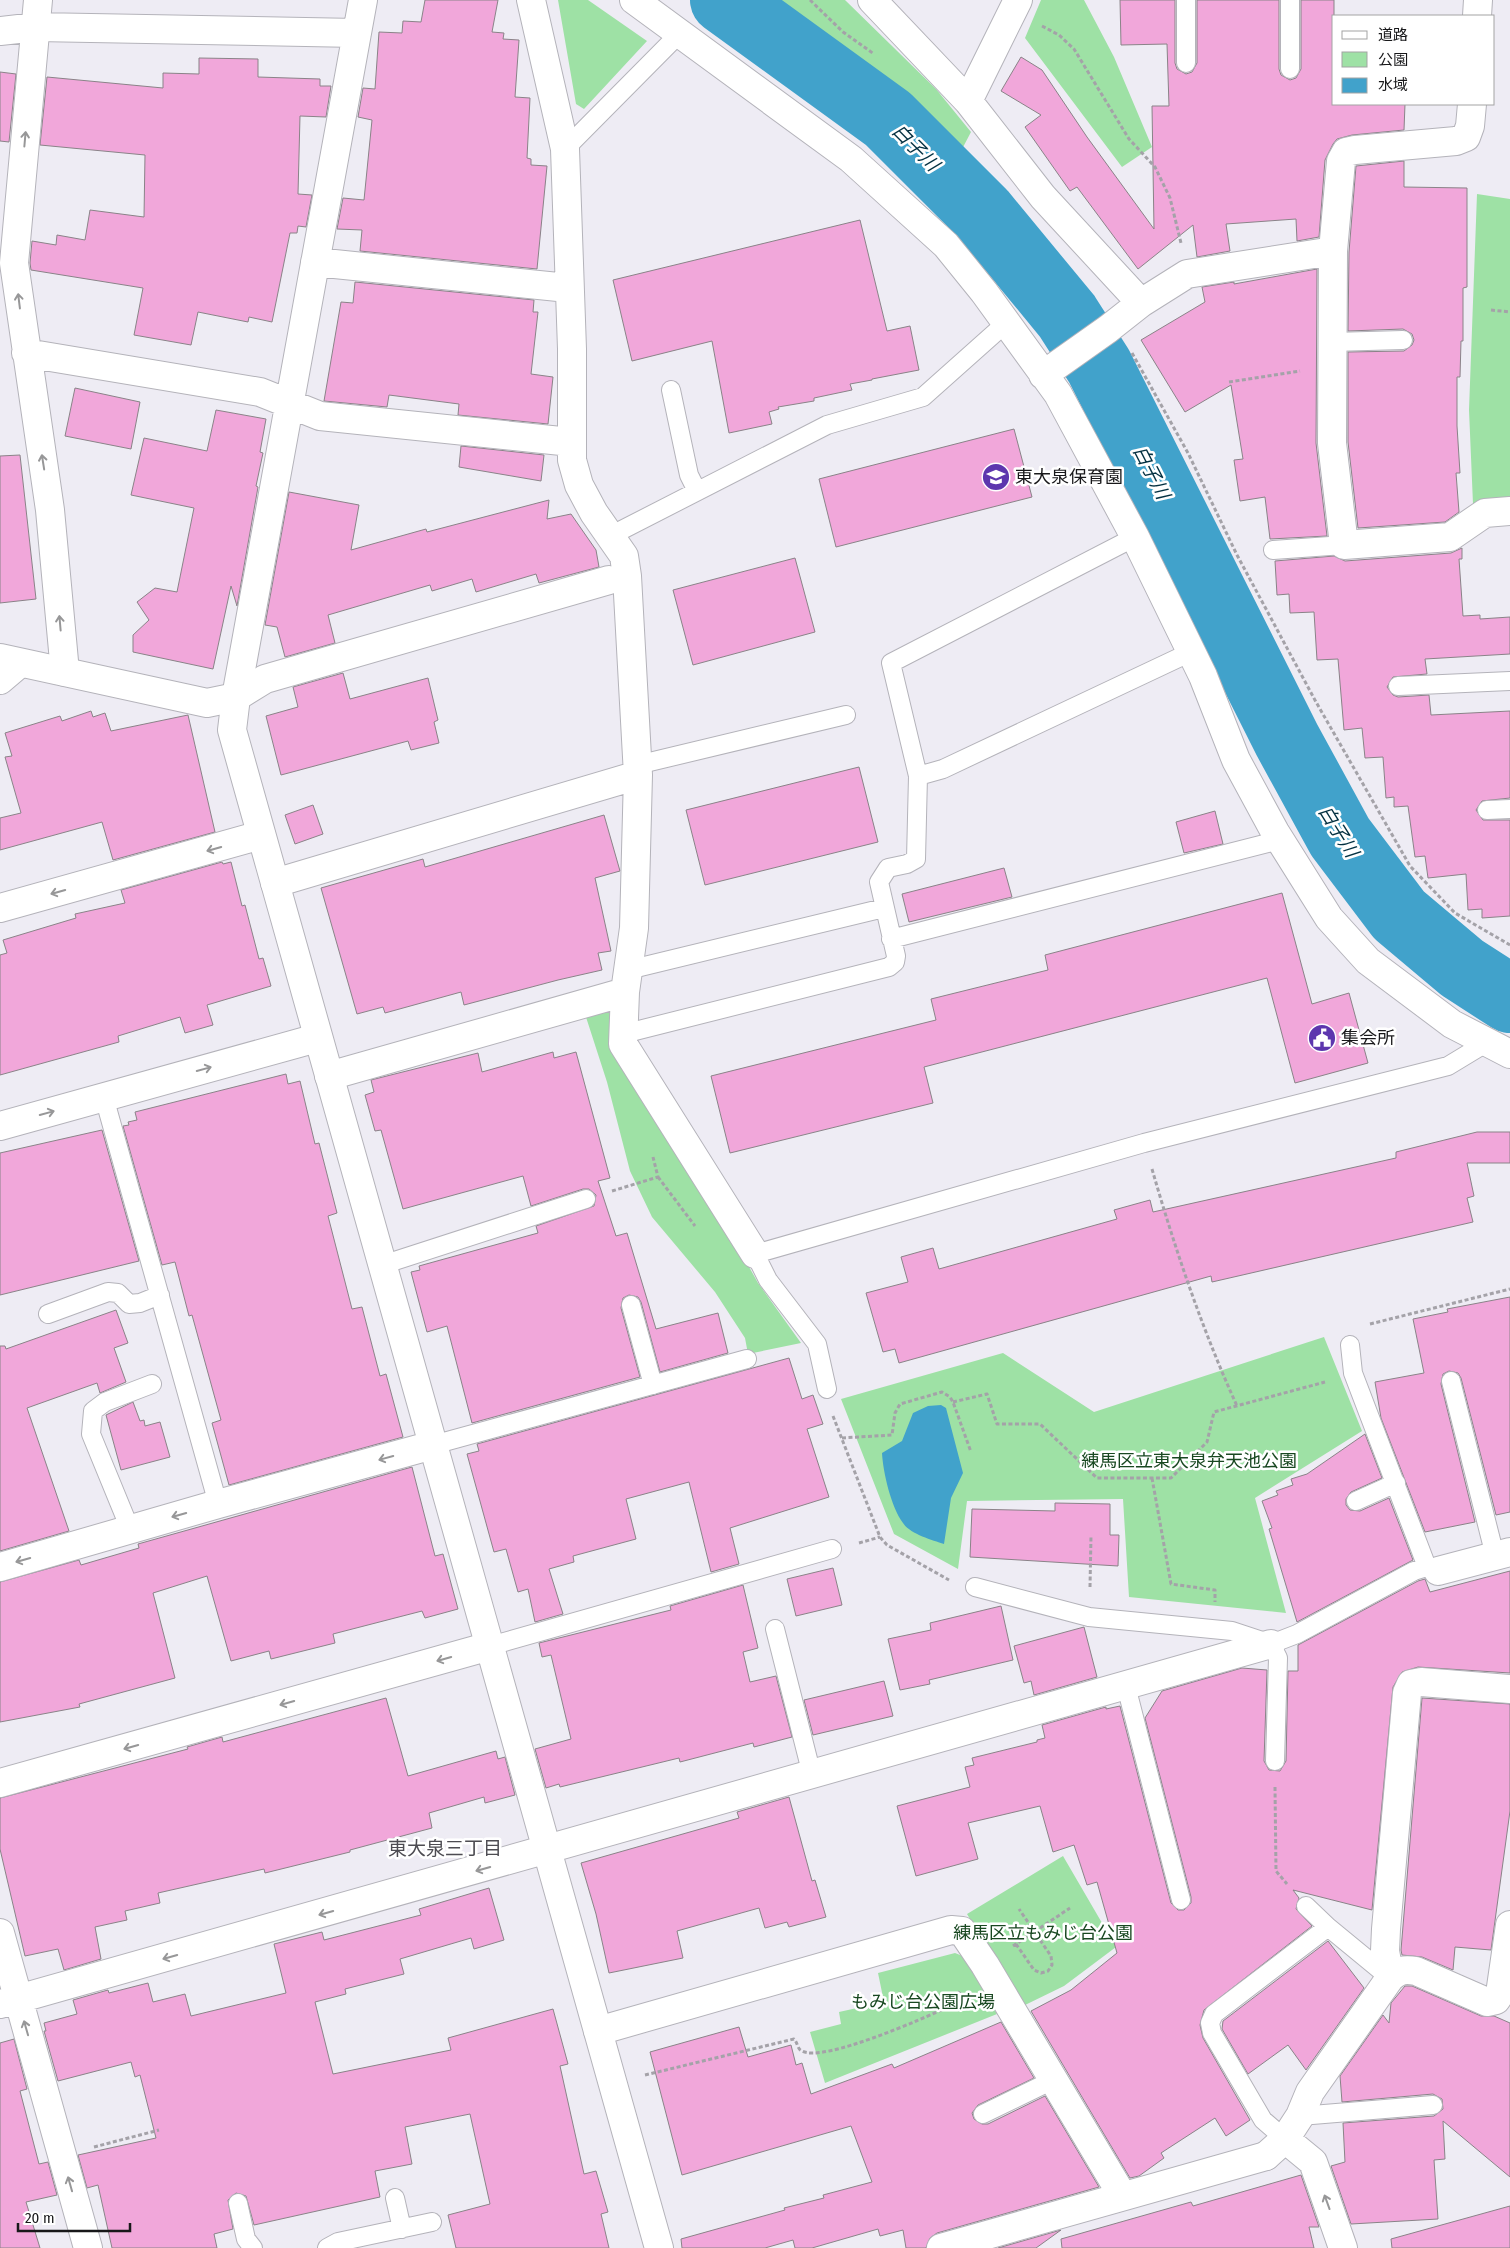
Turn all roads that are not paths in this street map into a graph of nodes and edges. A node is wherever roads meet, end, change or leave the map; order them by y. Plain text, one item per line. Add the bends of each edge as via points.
1 (38, 0) edge
2 (363, 0) edge
3 (531, 0) edge
4 (634, 0) edge
5 (872, 0) edge
6 (1186, 0) edge
7 (1290, 0) edge
8 (1478, 0) edge
9 (1016, 4) edge
10 (1477, 15) edge
11 (36, 27) junction
12 (0, 31) edge
13 (357, 33) junction
14 (680, 33) junction
15 (1186, 63) dead end
16 (1290, 69) dead end
17 (968, 101) junction
18 (1472, 105) edge
19 (565, 149) junction
20 (1333, 251) junction
21 (315, 262) junction
22 (568, 288) junction
23 (1141, 303) junction
24 (1006, 323) junction
25 (1403, 340) dead end
26 (26, 353) junction
27 (1332, 353) junction
28 (1052, 370) junction
29 (671, 390) dead end
30 (291, 404) junction
31 (571, 442) junction
32 (697, 491) junction
33 (1510, 511) edge
34 (610, 536) junction
35 (1135, 537) junction
36 (1344, 545) junction
37 (1273, 550) dead end
38 (618, 578) junction
39 (1191, 652) junction
40 (10, 660) edge
41 (65, 672) junction
42 (0, 680) edge
43 (1510, 681) edge
44 (1398, 686) dead end
45 (236, 697) junction
46 (846, 715) dead end
47 (637, 770) junction
48 (918, 776) junction
49 (1510, 809) edge
50 (1487, 810) dead end
51 (261, 836) junction
52 (1280, 840) junction
53 (274, 883) junction
54 (0, 908) edge
55 (884, 908) junction
56 (891, 939) junction
57 (627, 981) junction
58 (624, 1034) junction
59 (317, 1038) junction
60 (1498, 1048) edge
61 (329, 1076) junction
62 (104, 1097) junction
63 (0, 1126) edge
64 (586, 1200) dead end
65 (755, 1254) junction
66 (382, 1265) junction
67 (160, 1295) junction
68 (631, 1305) dead end
69 (48, 1314) dead end
70 (1350, 1345) road end
71 (747, 1359) dead end
72 (1451, 1381) dead end
73 (152, 1384) dead end
74 (653, 1385) junction
75 (827, 1389) road end
76 (434, 1446) junction
77 (1396, 1483) junction
78 (1356, 1501) dead end
79 (218, 1504) junction
80 (130, 1529) junction
81 (832, 1550) dead end
82 (1503, 1554) edge
83 (0, 1567) edge
84 (1433, 1569) junction
85 (975, 1587) road end
86 (775, 1629) dead end
87 (1271, 1644) junction
88 (490, 1646) junction
89 (1126, 1686) junction
90 (1510, 1689) edge
91 (1275, 1761) road end
92 (812, 1775) junction
93 (0, 1783) edge
94 (547, 1851) junction
95 (1181, 1900) dead end
96 (1306, 1906) road end
97 (1510, 1925) edge
98 (1328, 1927) junction
99 (0, 1934) edge
100 (1390, 1978) junction
101 (9, 2002) edge
102 (598, 2031) junction
103 (1053, 2080) junction
104 (1433, 2105) dead end
105 (983, 2114) dead end
106 (1300, 2116) junction
107 (1275, 2147) junction
108 (1122, 2195) junction
109 (395, 2198) dead end
110 (238, 2203) dead end
111 (432, 2222) dead end
112 (402, 2229) junction
113 (88, 2248) edge
114 (253, 2248) edge
115 (327, 2248) edge
116 (659, 2248) edge
117 (941, 2248) edge
118 (1344, 2248) edge

1 - 11 street
2 - 13 street
3 - 19 street
4 - 14 street
5 - 17 street
6 - 15 lane
7 - 16 lane
8 - 10 street
9 - 17 street
11 - 12 street
11 - 13 street
26 -> 11 street via 14,263
13 - 21 street
14 - 19 lane
14 - 24 street via 851,159 946,245
17 - 23 street via 1043,197
18 - 20 street via 1466,137 1456,141 1346,152 1341,161
19 - 22 street
20 - 23 street via 1187,274
20 - 27 street
21 - 22 street
21 - 30 street
22 - 31 street via 572,349
23 - 28 street
24 - 28 street
24 - 32 lane via 923,397 827,425
25 - 27 lane
26 - 30 street via 260,392
41 -> 26 street via 50,510
27 - 36 street via 1332,443
28 - 35 street via 1058,394
29 - 32 lane via 689,475
30 - 31 street via 320,416
30 - 45 street
31 - 34 street via 579,485
32 - 34 lane
33 - 36 street via 1485,513 1450,538
34 - 38 street via 624,556
35 - 39 street
35 - 48 lane via 890,663
36 - 37 lane
38 - 45 street via 265,679
38 - 47 street
39 - 48 lane via 943,769
39 - 52 street via 1236,760
40 - 41 street
40 - 42 street
41 - 45 street via 207,704
43 - 44 lane
45 - 51 street via 232,730
46 - 47 lane
47 - 53 street
47 - 57 street via 634,928
48 - 55 lane via 916,859 888,868 882,874 879,882
49 - 50 lane
51 - 53 street
51 -> 54 street
52 - 56 lane
52 - 60 street via 1329,918 1368,961 1452,1024
53 - 59 street
55 - 56 lane
55 - 57 lane
56 - 58 lane via 896,956 889,967
57 - 58 street
57 - 61 street
58 - 65 street via 623,1044
59 - 61 street
62 -> 59 street
60 - 65 lane via 1448,1066 1144,1143
61 - 66 street
63 -> 62 street
62 - 67 lane
64 - 66 lane
65 - 75 lane via 768,1280 816,1344
66 - 76 street
67 - 69 lane via 130,1304 118,1293 108,1292
67 - 79 lane
68 - 74 lane
70 - 77 lane via 1354,1373
71 - 74 lane
72 - 82 lane
73 - 80 lane via 105,1402 93,1411 90,1424 91,1434
74 - 76 lane
76 -> 79 street
76 - 88 street
77 - 78 lane
77 - 84 lane
79 -> 80 street
80 -> 83 street
81 - 88 lane
82 - 84 street
84 - 87 lane via 1390,1584 1297,1634
85 - 87 lane via 1089,1617 1232,1631
86 - 92 lane
87 - 89 street
87 - 91 lane via 1278,1658
88 -> 93 street
88 - 94 street
89 - 92 street
89 - 95 lane
90 - 100 street via 1421,1682 1411,1684 1407,1693 1386,1929 1385,1951
92 - 94 street
94 -> 101 street
94 - 102 street
96 - 98 lane
97 - 100 street via 1500,1994 1496,2000 1487,2002 1416,1971 1406,1969
98 - 100 lane
98 - 107 lane via 1214,2014 1210,2023 1212,2033 1263,2120
99 - 101 street
100 - 106 street via 1310,2092
113 -> 101 street via 62,2156
102 - 103 street via 951,1930 962,1931
102 - 116 street
103 - 105 lane
103 - 108 street
104 - 106 lane
106 - 107 street
107 - 108 street
118 -> 107 street via 1313,2162
108 - 117 street
109 - 112 lane
110 - 114 lane via 246,2239
111 - 112 lane
112 - 115 lane via 338,2242

